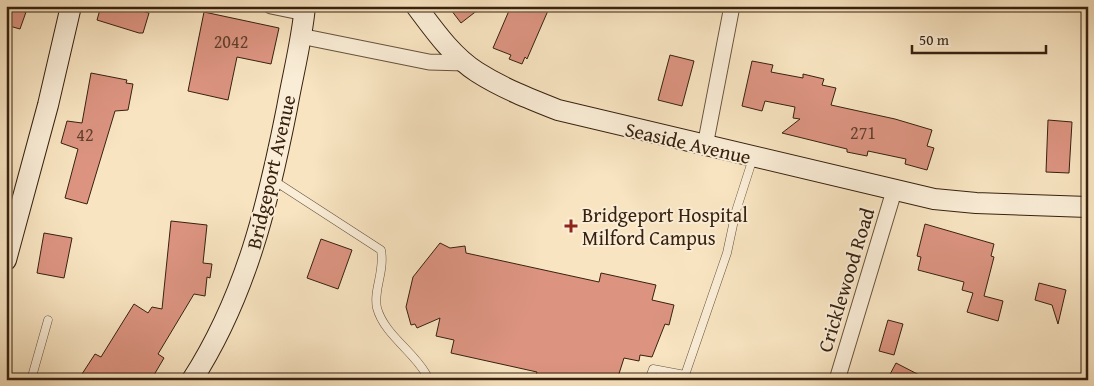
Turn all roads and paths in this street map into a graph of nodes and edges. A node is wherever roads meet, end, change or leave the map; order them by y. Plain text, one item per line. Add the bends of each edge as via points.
1 (71, 6) edge
2 (271, 6) edge
3 (416, 6) edge
4 (732, 6) edge
5 (305, 9) edge
6 (300, 36) junction
7 (465, 63) junction
8 (705, 146) junction
9 (753, 158) junction
10 (273, 180) junction
11 (894, 191) junction
12 (1088, 207) edge
13 (6, 260) edge
14 (48, 320) dead end
15 (199, 377) edge
16 (30, 380) edge
17 (424, 380) edge
18 (650, 380) edge
19 (837, 380) edge

1 - 13 main road
2 - 5 street
3 - 7 main road, Seaside Avenue
4 - 8 street
5 - 6 main road, Bridgeport Avenue
6 - 7 street via 429,62
6 - 10 main road, Bridgeport Avenue
7 - 8 main road, Seaside Avenue via 510,91 558,110
8 - 9 main road, Seaside Avenue
9 - 11 main road, Seaside Avenue
9 - 18 lane via 727,253 685,375 653,369
10 - 15 main road, Bridgeport Avenue via 246,271
10 - 17 lane via 381,250 384,264 376,297 377,307 390,330 420,363 426,374
11 - 12 main road, Seaside Avenue via 976,203
11 - 19 street, Cricklewood Road
14 - 16 lane

